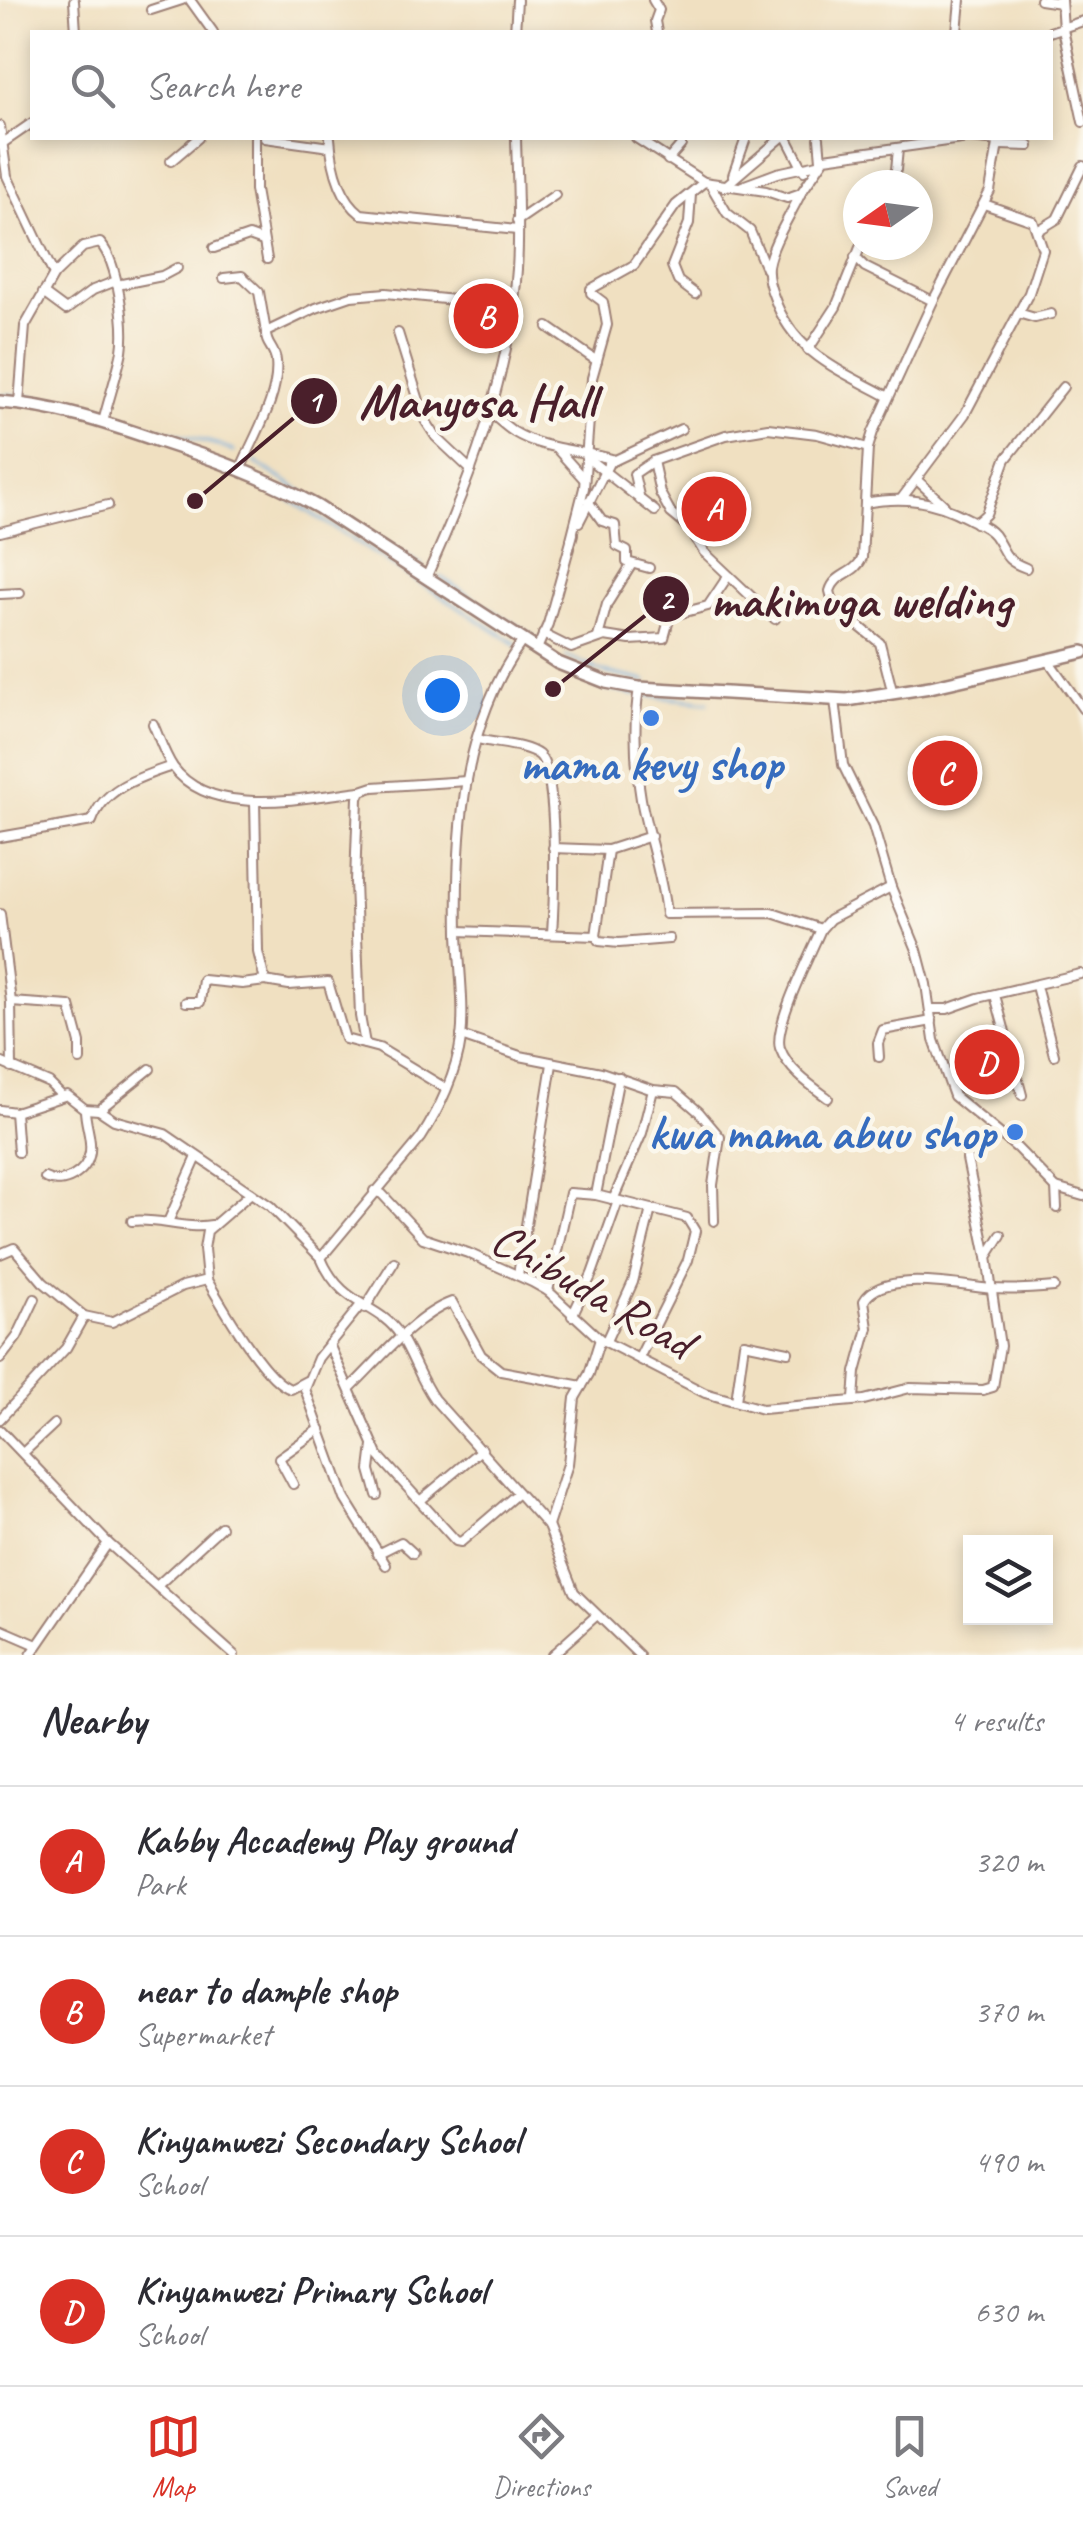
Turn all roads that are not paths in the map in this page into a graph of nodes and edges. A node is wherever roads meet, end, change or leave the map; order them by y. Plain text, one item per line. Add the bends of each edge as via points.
1 (182, 0) edge
2 (190, 0) edge
3 (517, 0) edge
4 (653, 0) edge
5 (960, 0) edge
6 (1040, 0) edge
7 (74, 1) edge
8 (1061, 2) edge
9 (151, 10) dead end
10 (1083, 21) edge
11 (1063, 29) junction
12 (76, 30) edge
13 (212, 30) edge
14 (515, 30) edge
15 (657, 30) edge
16 (957, 30) edge
17 (1053, 31) edge
18 (1083, 122) edge
19 (30, 123) edge
20 (0, 126) edge
21 (196, 140) edge
22 (255, 140) edge
23 (298, 140) edge
24 (516, 140) edge
25 (639, 140) edge
26 (682, 140) edge
27 (745, 140) edge
28 (782, 140) edge
29 (785, 140) edge
30 (819, 140) edge
31 (962, 140) edge
32 (1000, 141) edge
33 (0, 142) edge
34 (330, 142) edge
35 (1030, 146) dead end
36 (898, 149) junction
37 (668, 160) junction
38 (171, 161) dead end
39 (820, 162) junction
40 (1083, 166) edge
41 (801, 168) junction
42 (896, 170) edge
43 (810, 178) junction
44 (707, 183) junction
45 (728, 183) junction
46 (738, 188) junction
47 (800, 193) junction
48 (691, 194) junction
49 (555, 195) dead end
50 (984, 204) junction
51 (517, 225) junction
52 (1038, 230) junction
53 (263, 240) junction
54 (214, 248) dead end
55 (267, 259) dead end
56 (854, 260) edge
57 (858, 260) edge
58 (177, 268) dead end
59 (768, 272) junction
60 (54, 275) junction
61 (224, 278) dead end
62 (116, 283) junction
63 (43, 293) junction
64 (694, 294) dead end
65 (514, 297) junction
66 (933, 300) junction
67 (1018, 312) junction
68 (1050, 314) dead end
69 (548, 326) dead end
70 (266, 332) junction
71 (398, 332) dead end
72 (808, 350) junction
73 (597, 361) junction
74 (1063, 387) dead end
75 (887, 396) junction
76 (0, 402) edge
77 (19, 403) junction
78 (489, 412) junction
79 (103, 422) junction
80 (682, 429) dead end
81 (554, 446) junction
82 (868, 448) junction
83 (585, 454) junction
84 (615, 460) junction
85 (652, 462) junction
86 (241, 468) junction
87 (471, 470) junction
88 (602, 471) junction
89 (917, 480) junction
90 (584, 483) junction
91 (902, 498) junction
92 (640, 500) junction
93 (589, 503) junction
94 (866, 504) junction
95 (108, 505) dead end
96 (948, 508) junction
97 (655, 511) dead end
98 (976, 522) junction
99 (0, 532) edge
100 (571, 539) junction
101 (632, 564) junction
102 (649, 568) dead end
103 (1026, 568) dead end
104 (728, 576) junction
105 (426, 578) junction
106 (20, 593) dead end
107 (0, 594) edge
108 (775, 619) dead end
109 (543, 634) junction
110 (598, 637) junction
111 (524, 640) junction
112 (537, 649) junction
113 (1083, 652) edge
114 (1048, 660) junction
115 (638, 688) junction
116 (893, 694) junction
117 (835, 700) junction
118 (1083, 709) edge
119 (153, 724) dead end
120 (478, 739) junction
121 (172, 766) junction
122 (467, 781) junction
123 (360, 791) junction
124 (254, 801) junction
125 (0, 836) edge
126 (650, 836) junction
127 (553, 848) junction
128 (608, 850) junction
129 (891, 887) junction
130 (0, 914) edge
131 (821, 929) junction
132 (458, 930) junction
133 (552, 933) junction
134 (596, 936) junction
135 (669, 939) dead end
136 (3, 960) edge
137 (1080, 974) dead end
138 (265, 981) junction
139 (1036, 986) junction
140 (996, 995) junction
141 (11, 1002) junction
142 (186, 1002) dead end
143 (930, 1009) junction
144 (932, 1021) junction
145 (462, 1036) junction
146 (365, 1044) junction
147 (1054, 1055) dead end
148 (879, 1058) dead end
149 (80, 1060) dead end
150 (0, 1062) edge
151 (552, 1064) junction
152 (12, 1068) junction
153 (150, 1069) dead end
154 (619, 1076) junction
155 (445, 1088) junction
156 (653, 1090) junction
157 (61, 1095) junction
158 (1022, 1095) dead end
159 (828, 1098) dead end
160 (84, 1109) junction
161 (0, 1110) edge
162 (99, 1110) junction
163 (15, 1112) junction
164 (18, 1152) dead end
165 (197, 1157) junction
166 (967, 1159) dead end
167 (45, 1178) dead end
168 (1056, 1188) junction
169 (374, 1191) junction
170 (250, 1194) junction
171 (596, 1196) junction
172 (1083, 1196) edge
173 (616, 1201) junction
174 (1056, 1208) dead end
175 (650, 1210) junction
176 (132, 1221) dead end
177 (714, 1221) dead end
178 (168, 1222) junction
179 (212, 1224) junction
180 (1001, 1235) dead end
181 (0, 1254) edge
182 (987, 1257) junction
183 (320, 1258) junction
184 (394, 1262) dead end
185 (518, 1276) junction
186 (207, 1280) junction
187 (1054, 1287) dead end
188 (991, 1289) junction
189 (548, 1291) junction
190 (36, 1299) dead end
191 (362, 1307) junction
192 (84, 1316) junction
193 (572, 1316) junction
194 (401, 1338) junction
195 (603, 1340) junction
196 (328, 1344) junction
197 (788, 1352) dead end
198 (0, 1358) edge
199 (638, 1358) junction
200 (306, 1380) junction
201 (582, 1386) junction
202 (350, 1388) junction
203 (854, 1400) junction
204 (736, 1401) junction
205 (0, 1419) edge
206 (54, 1424) dead end
207 (0, 1430) edge
208 (320, 1430) junction
209 (8, 1441) junction
210 (373, 1446) junction
211 (482, 1449) junction
212 (0, 1451) edge
213 (24, 1452) junction
214 (293, 1484) dead end
215 (518, 1493) junction
216 (377, 1496) dead end
217 (421, 1500) junction
218 (548, 1526) junction
219 (220, 1527) dead end
220 (108, 1543) junction
221 (413, 1553) dead end
222 (377, 1554) junction
223 (386, 1566) dead end
224 (157, 1586) junction
225 (597, 1614) junction
226 (0, 1629) edge
227 (37, 1645) junction
228 (32, 1655) edge
229 (234, 1655) edge
230 (552, 1655) edge
231 (640, 1655) edge

1 - 9 street
2 - 13 street
3 - 14 street
4 - 15 street via 660,10
5 - 16 street
6 - 8 street
7 - 12 street
8 - 11 street
10 - 11 street
11 - 17 street
11 - 18 street
19 - 33 street
20 - 33 street
21 - 38 street
22 - 53 street
23 - 34 street
24 - 51 street
25 - 37 street
26 - 37 street
27 - 45 street
28 - 45 street
29 - 41 street
30 - 39 street
31 - 36 street
32 - 35 street
32 - 50 street
33 - 60 street via 14,196
34 - 51 street via 345,195 361,214
36 - 39 street
36 - 42 street
37 - 44 street
39 - 41 street
39 - 43 street
40 - 52 street via 1057,219
41 - 43 street
41 - 46 street
43 - 47 street
44 - 45 street
44 - 48 street
44 - 59 street via 727,213 750,231
45 - 46 street
46 - 47 street via 787,198
47 - 59 street
48 - 64 street via 690,223 672,266
48 - 73 street via 676,204 634,265 591,290 607,318
49 - 51 street
50 - 52 street via 1033,221
50 - 66 street
51 - 65 street
52 - 67 street via 1041,264
53 - 54 street via 241,237
53 - 55 street
56 - 72 street via 836,307
57 - 66 street
58 - 62 street
59 - 72 street via 778,309
60 - 62 street via 83,248 100,242
60 - 63 street
61 - 70 street via 242,276 259,292
62 - 63 street via 66,310
62 - 79 street via 122,349
63 - 77 street via 25,326
65 - 70 street via 351,296
65 - 78 street
66 - 75 street
67 - 68 street
67 - 89 street via 965,414
69 - 73 street
70 - 86 street via 276,356 274,389
71 - 87 street via 425,420
72 - 75 street
73 - 83 street
74 - 98 street via 1006,460 986,514
75 - 82 street
76 - 77 main road
77 - 79 main road
78 - 81 street via 516,433
78 - 87 street
79 - 86 main road
80 - 84 street
81 - 83 street
81 - 90 street
82 - 85 street via 768,428
82 - 94 street
83 - 84 street
83 - 88 street
83 - 90 street
84 - 88 street
85 - 92 street via 634,474
85 - 104 street via 666,507
86 - 105 main road via 318,507
87 - 105 street
88 - 92 street
88 - 93 street
89 - 91 street
89 - 96 street
90 - 93 street
90 - 100 street
91 - 94 street
91 - 96 street
92 - 97 street
93 - 100 street
93 - 101 street via 602,521 616,525 617,546
94 - 116 street via 859,565 837,578 830,591 834,606 880,643
95 - 99 street
96 - 98 street
98 - 103 street via 994,534 1008,560
100 - 109 street
101 - 102 street
101 - 110 street via 607,604
104 - 108 street
104 - 110 street via 708,606 670,616 664,638
105 - 111 main road
106 - 107 street
109 - 110 street via 571,648
109 - 112 street
111 - 112 main road
111 - 120 street via 504,668
112 - 115 main road via 580,673
113 - 114 main road
114 - 116 main road
114 - 118 street
115 - 117 main road
115 - 126 street via 638,775
116 - 117 main road
117 - 129 street via 843,765 873,826
119 - 121 street
120 - 122 street
120 - 127 street via 535,752 544,762
121 - 124 street via 211,794
121 - 125 street via 112,792 92,821
122 - 123 street
122 - 132 street
123 - 124 street
123 - 146 street via 354,840
124 - 138 street via 258,952
126 - 128 street
126 - 131 street via 666,914 772,914
127 - 128 street
127 - 133 street
128 - 134 street
129 - 131 street
129 - 143 street via 917,950
130 - 136 street
131 - 159 street via 778,1042 791,1066
132 - 133 street
132 - 145 street
133 - 134 street
134 - 135 street via 619,943
136 - 141 street
137 - 139 street
138 - 142 street via 203,980 200,1002
138 - 146 street via 328,982 344,1039
139 - 140 street
139 - 147 street
140 - 143 street
140 - 158 street
141 - 149 street via 70,1006
141 - 152 street
143 - 144 street
144 - 148 street via 883,1030
144 - 168 street via 954,1096
145 - 151 street
145 - 155 street
146 - 155 street
150 - 152 street
151 - 154 street
151 - 185 street
152 - 157 street
153 - 162 street
154 - 156 street
154 - 171 street
155 - 169 street via 421,1138
156 - 173 street
156 - 177 street via 683,1096 720,1138
157 - 160 street
157 - 163 street
160 - 162 street
160 - 167 street via 86,1162 65,1182
161 - 163 street
162 - 165 street via 165,1134
163 - 164 street
165 - 170 street
165 - 178 street
166 - 182 street
168 - 172 street
168 - 174 street
169 - 183 street
169 - 185 street, Chibuda Road via 423,1238
170 - 179 street
170 - 183 street
171 - 173 street
171 - 189 street via 568,1196
173 - 175 street
173 - 193 street
175 - 195 street via 633,1282
175 - 199 street via 687,1218 696,1238
176 - 178 street
178 - 179 street
179 - 186 street via 204,1248
180 - 182 street
181 - 192 street via 14,1248
182 - 188 street
183 - 191 street via 335,1285
184 - 191 street
185 - 189 street, Chibuda Road
186 - 192 street via 112,1322
186 - 200 street via 280,1385 291,1388
187 - 188 street
188 - 203 street via 917,1282 866,1295 868,1328
188 - 203 street, Chibuda Road via 1000,1346 992,1387 910,1388
189 - 193 street, Chibuda Road
190 - 198 street
191 - 194 street
191 - 196 street
192 - 205 street via 66,1348
193 - 195 street, Chibuda Road
194 - 201 street via 452,1302 481,1355 501,1370
194 - 202 street
194 - 211 street via 422,1382
195 - 199 street, Chibuda Road
195 - 201 street
196 - 200 street
196 - 202 street
197 - 204 street via 744,1342
199 - 204 street, Chibuda Road via 694,1389
200 - 208 street
201 - 218 street
202 - 210 street
203 - 204 street, Chibuda Road via 762,1408
206 - 213 street
207 - 209 street
208 - 214 street via 278,1458
208 - 222 street via 345,1499
209 - 212 street
209 - 213 street
210 - 216 street
210 - 217 street
211 - 215 street
211 - 217 street
213 - 220 street
215 - 217 street via 461,1542
215 - 218 street
218 - 225 street via 574,1592
219 - 224 street
220 - 224 street
220 - 227 street
221 - 222 street via 400,1542
222 - 223 street
224 - 229 street
225 - 230 street
225 - 231 street
226 - 227 street
227 - 228 street

